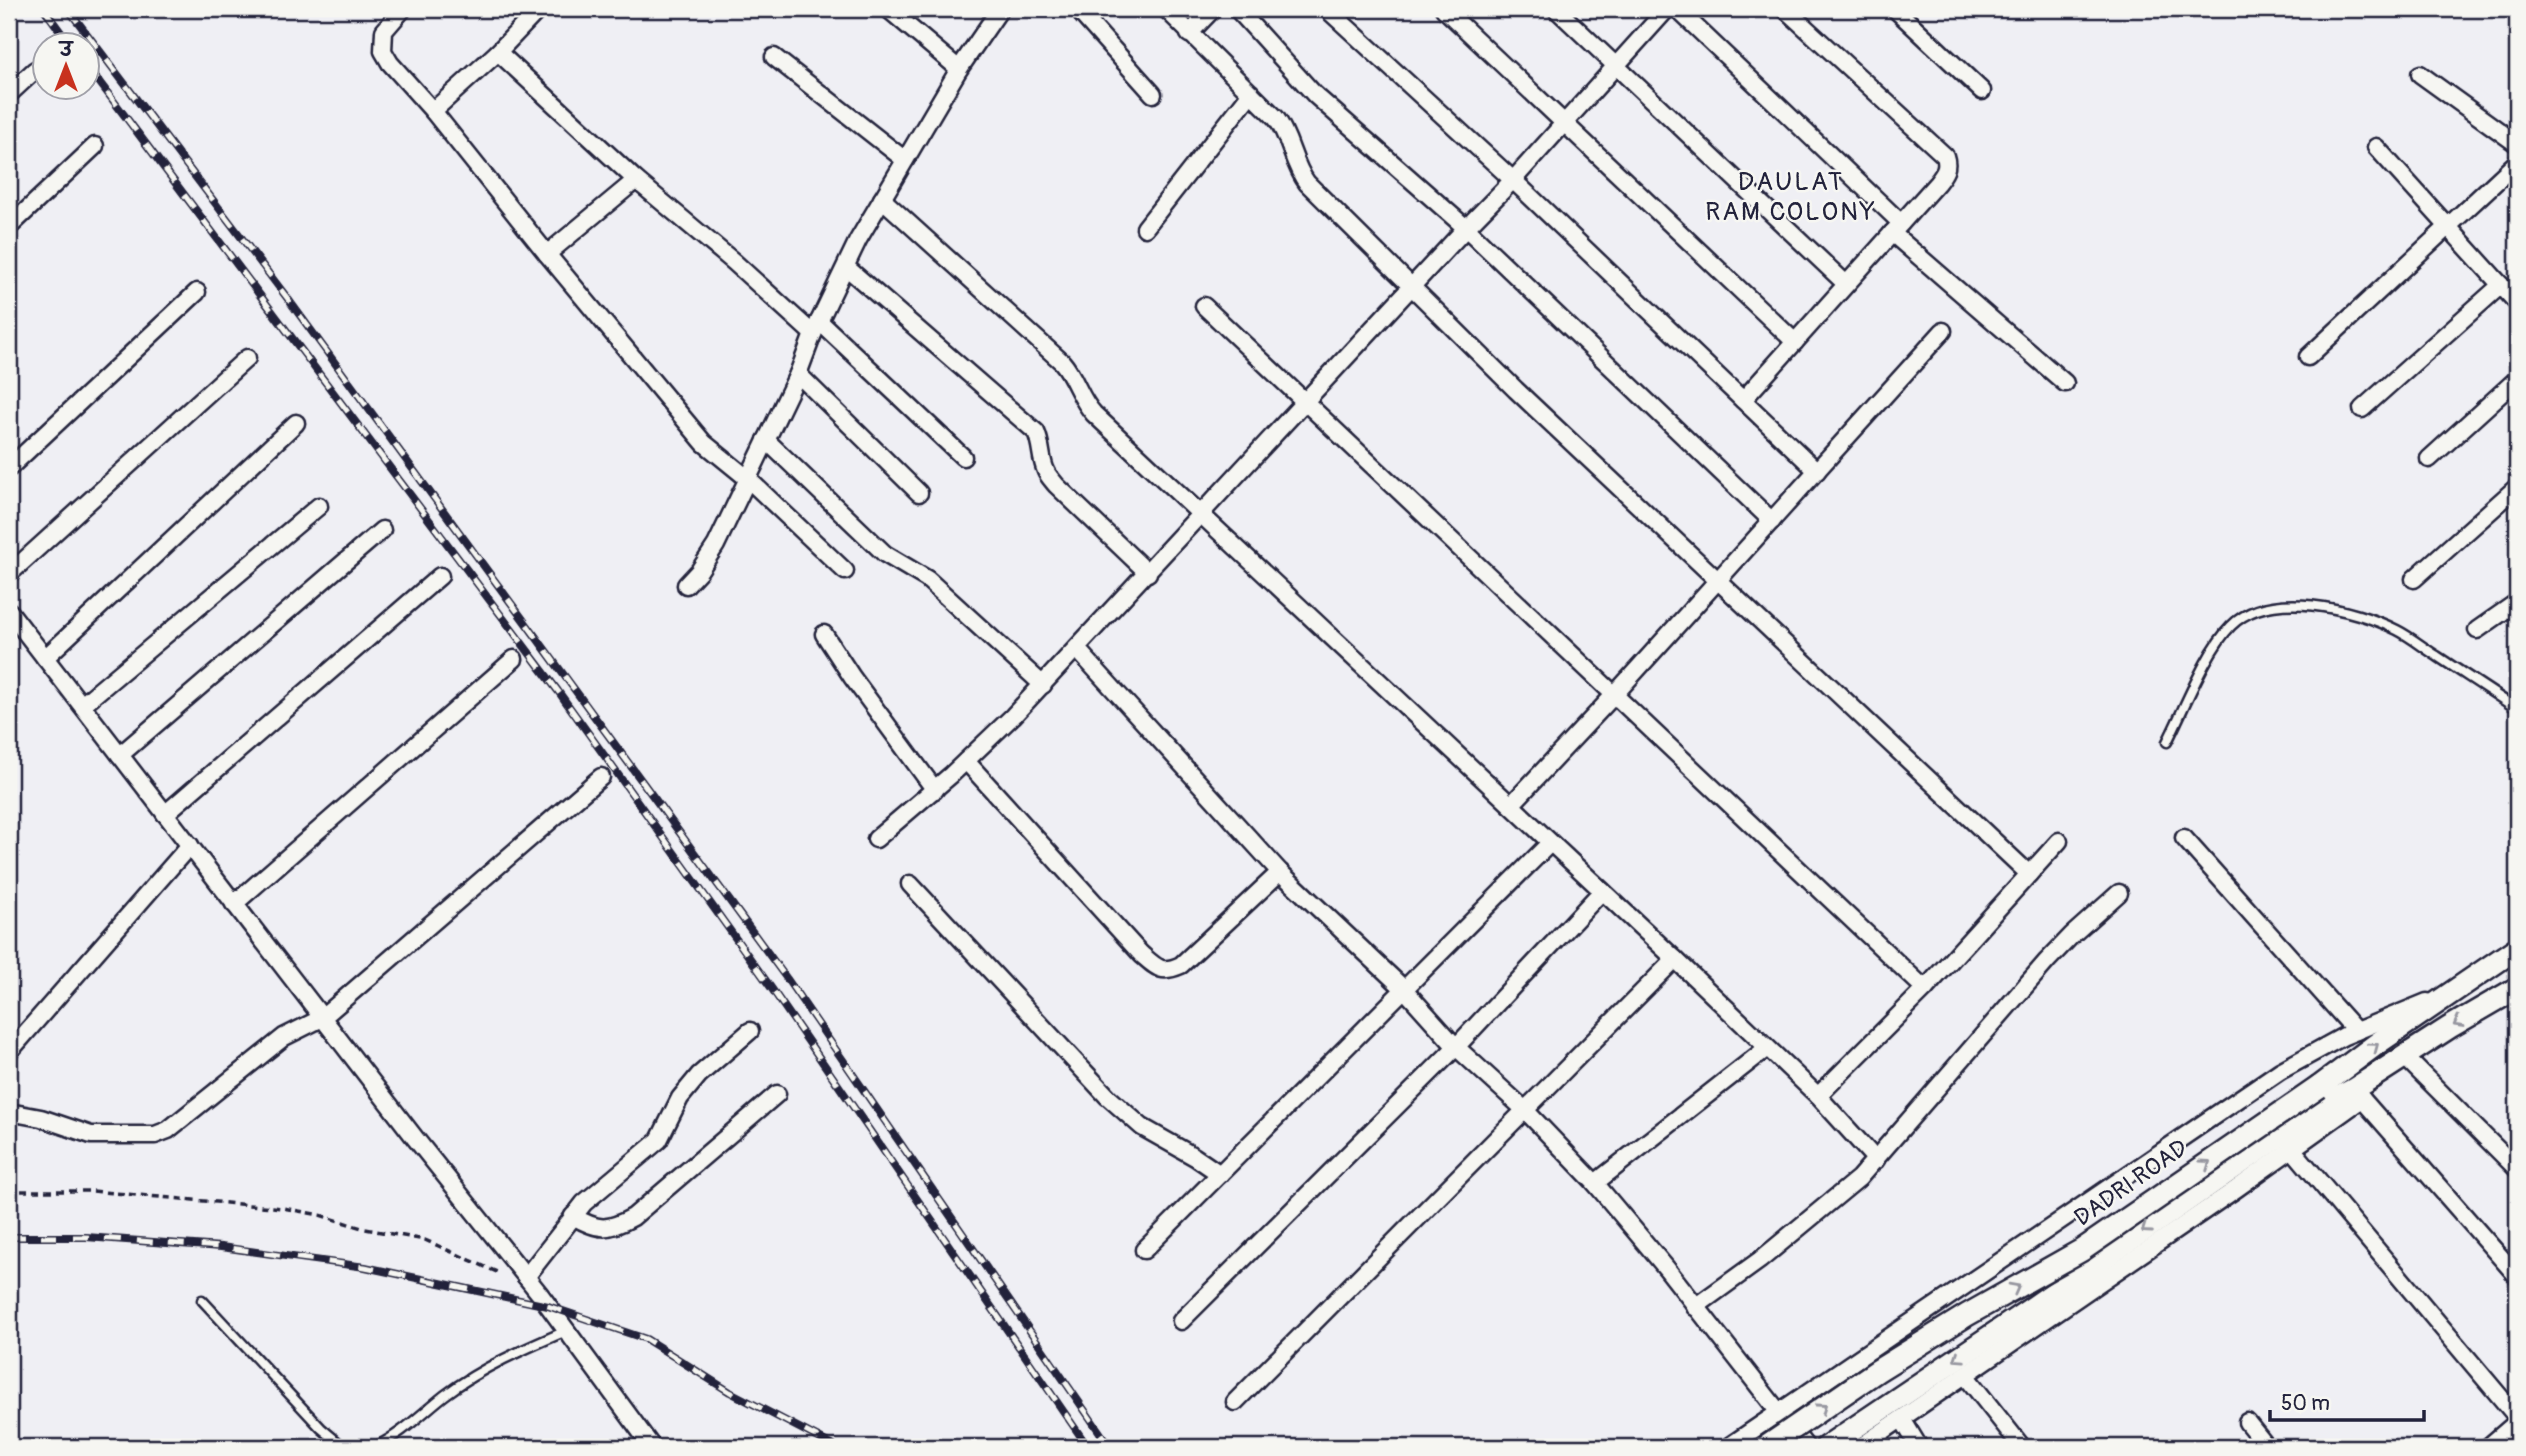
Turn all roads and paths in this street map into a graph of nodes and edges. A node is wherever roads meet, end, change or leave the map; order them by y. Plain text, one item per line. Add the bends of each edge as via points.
1 (403, 9) edge
2 (539, 9) edge
3 (888, 9) edge
4 (1000, 9) edge
5 (1077, 9) edge
6 (1166, 9) edge
7 (1213, 9) edge
8 (1237, 9) edge
9 (1327, 9) edge
10 (1444, 9) edge
11 (1556, 9) edge
12 (1667, 9) edge
13 (1677, 9) edge
14 (1785, 9) edge
15 (1895, 9) edge
16 (1189, 34) junction
17 (498, 52) junction
18 (774, 57) dead end
19 (1615, 65) junction
20 (958, 69) junction
21 (32, 73) edge
22 (2420, 74) dead end
23 (1982, 91) dead end
24 (1251, 93) junction
25 (9, 94) edge
26 (1153, 94) dead end
27 (433, 111) junction
28 (1565, 122) junction
29 (2517, 144) edge
30 (95, 146) dead end
31 (2376, 147) dead end
32 (905, 160) junction
33 (2517, 162) edge
34 (636, 180) junction
35 (1513, 180) junction
36 (882, 199) junction
37 (9, 227) edge
38 (2446, 227) junction
39 (1145, 228) dead end
40 (1466, 228) junction
41 (1896, 228) junction
42 (547, 254) junction
43 (846, 267) junction
44 (1846, 284) junction
45 (2501, 285) junction
46 (1412, 287) junction
47 (198, 292) dead end
48 (2517, 303) edge
49 (1204, 306) dead end
50 (816, 328) junction
51 (1943, 331) dead end
52 (1795, 342) junction
53 (2308, 357) dead end
54 (247, 358) dead end
55 (798, 374) junction
56 (2517, 379) edge
57 (2065, 383) dead end
58 (1743, 400) junction
59 (1306, 401) junction
60 (2362, 409) dead end
61 (296, 423) dead end
62 (766, 440) junction
63 (963, 457) dead end
64 (2429, 459) dead end
65 (9, 468) edge
66 (1817, 471) junction
67 (747, 478) junction
68 (2517, 487) edge
69 (919, 493) dead end
70 (319, 506) dead end
71 (1202, 514) junction
72 (1772, 521) junction
73 (382, 530) dead end
74 (845, 571) dead end
75 (1147, 573) junction
76 (9, 574) edge
77 (440, 576) dead end
78 (2414, 579) dead end
79 (1718, 580) junction
80 (686, 585) dead end
81 (2517, 602) edge
82 (9, 611) edge
83 (2477, 630) dead end
84 (824, 634) dead end
85 (1077, 649) junction
86 (46, 658) junction
87 (514, 659) dead end
88 (1043, 685) junction
89 (1615, 694) junction
90 (82, 705) junction
91 (2517, 709) edge
92 (2167, 742) dead end
93 (120, 755) junction
94 (966, 761) junction
95 (601, 777) dead end
96 (935, 790) junction
97 (1511, 805) junction
98 (165, 814) junction
99 (2184, 838) dead end
100 (876, 839) dead end
101 (2059, 841) dead end
102 (1550, 843) junction
103 (190, 845) junction
104 (1280, 872) junction
105 (2029, 874) junction
106 (910, 884) dead end
107 (1602, 891) junction
108 (2119, 894) dead end
109 (234, 904) junction
110 (2517, 948) edge
111 (1675, 959) junction
112 (2517, 988) edge
113 (1404, 989) junction
114 (1925, 989) junction
115 (2457, 990) junction
116 (322, 1018) junction
117 (750, 1031) dead end
118 (2357, 1031) junction
119 (1456, 1047) junction
120 (1767, 1048) junction
121 (9, 1052) edge
122 (2405, 1057) junction
123 (776, 1094) dead end
124 (2358, 1094) junction
125 (1818, 1096) junction
126 (1525, 1110) junction
127 (9, 1112) edge
128 (2292, 1150) junction
129 (1877, 1160) junction
130 (2517, 1169) edge
131 (1220, 1174) junction
132 (1595, 1183) junction
133 (9, 1192) edge
134 (573, 1216) junction
135 (1144, 1250) dead end
136 (2517, 1276) edge
137 (506, 1277) dead end
138 (526, 1277) junction
139 (202, 1300) dead end
140 (1695, 1307) junction
141 (1181, 1321) dead end
142 (566, 1331) junction
143 (1965, 1375) junction
144 (1235, 1402) dead end
145 (1779, 1414) junction
146 (1902, 1419) junction
147 (2517, 1419) edge
148 (2247, 1422) dead end
149 (349, 1447) edge
150 (375, 1447) edge
151 (652, 1447) edge
152 (1728, 1447) edge
153 (1766, 1447) edge
154 (1806, 1447) edge
155 (1826, 1447) edge
156 (1860, 1447) edge
157 (1919, 1447) edge
158 (2022, 1447) edge
159 (2267, 1447) edge
160 (2488, 1447) edge

1 - 27 street via 384,31 383,51
2 - 17 street
3 - 20 street
4 - 20 street
5 - 26 street
6 - 16 street
7 - 16 street
8 - 40 street via 1315,95
9 - 35 street
10 - 28 street
11 - 19 street
12 - 19 street
13 - 41 street
14 - 41 street via 1945,156 1945,173
15 - 23 street
16 - 24 street
17 - 27 street
17 - 34 street
18 - 32 street
19 - 28 street
19 - 44 street
20 - 32 street
21 - 25 street
22 - 29 street
24 - 39 street
24 - 46 street via 1285,130 1294,161 1307,183
27 - 42 street
28 - 35 street
28 - 52 street
30 - 37 street
31 - 38 street
32 - 36 street
33 - 38 street
34 - 42 street
34 - 50 street
35 - 40 street
35 - 58 street
36 - 43 street
36 - 71 street via 1062,362 1094,414
38 - 45 street
38 - 53 street
40 - 46 street
40 - 72 street
41 - 44 street
41 - 57 street
42 - 67 street via 704,443
43 - 50 street
43 - 75 street via 1036,432 1046,471 1056,485
44 - 52 street
45 - 48 street
45 - 60 street
46 - 59 street
46 - 79 street
47 - 65 street
49 - 59 street
50 - 55 street
50 - 63 street
51 - 66 street
52 - 58 street
54 - 76 street
55 - 62 street
55 - 69 street
56 - 64 street
58 - 66 street
59 - 71 street
59 - 89 street
61 - 86 street
62 - 67 street
62 - 88 street via 885,554 927,579
66 - 72 street
67 - 74 street
67 - 80 street via 716,545
68 - 78 street
70 - 90 street
71 - 75 street
71 - 97 street
72 - 79 street
73 - 93 street
75 - 85 street
77 - 98 street
79 - 89 street
79 - 105 street
81 - 83 street
82 - 86 street
84 - 96 street
85 - 88 street
85 - 104 street
86 - 90 street
87 - 109 street
88 - 94 street
89 - 97 street
89 - 114 street
90 - 93 street
91 - 92 lane via 2399,630 2316,605 2286,603 2233,623 2218,640
93 - 98 street
94 - 96 street
94 - 104 street via 1157,968 1170,970 1181,965
95 - 116 street
96 - 100 street
97 - 102 street
98 - 103 street
99 - 118 street
101 - 105 street
102 - 107 street
102 - 113 street
103 - 109 street
103 - 121 street
104 - 113 street
105 - 114 street
106 - 131 street via 1108,1097 1142,1127
107 - 111 street
107 - 119 street
108 - 129 street via 2024,986
109 - 116 street
110 - 115 street, DADRI ROAD
111 - 120 street
111 - 126 street
112 -> 122 street, DADRI ROAD
113 - 119 street
113 - 131 street
114 - 125 street
115 - 118 street
153 -> 115 street, DADRI ROAD, bridge via 1877,1371 2081,1250
116 - 127 street via 284,1037 177,1124 155,1135 92,1135
116 - 138 street
117 - 134 street via 699,1075 680,1098 659,1140
118 - 145 street via 2280,1072
119 - 126 street
119 - 141 street
120 - 125 street
120 - 132 street
122 - 124 street, DADRI ROAD
122 - 130 street
123 - 134 street via 633,1217 607,1229
124 - 128 street
124 - 136 street
124 -> 155 street, DADRI ROAD via 2326,1104
125 - 129 street
126 - 132 street
126 - 144 street
128 - 143 street
128 - 147 street
129 - 140 street via 1760,1260
131 - 135 street
132 - 140 street
133 - 137 path via 92,1191 283,1208 425,1240
134 - 138 street
138 - 142 street
139 - 149 lane via 321,1429
140 - 145 street
142 - 150 lane via 485,1369
142 - 151 street
143 - 146 street
143 - 158 street
145 - 152 street
145 - 154 street
146 - 156 street
146 - 157 street
147 - 160 street
148 - 159 street

